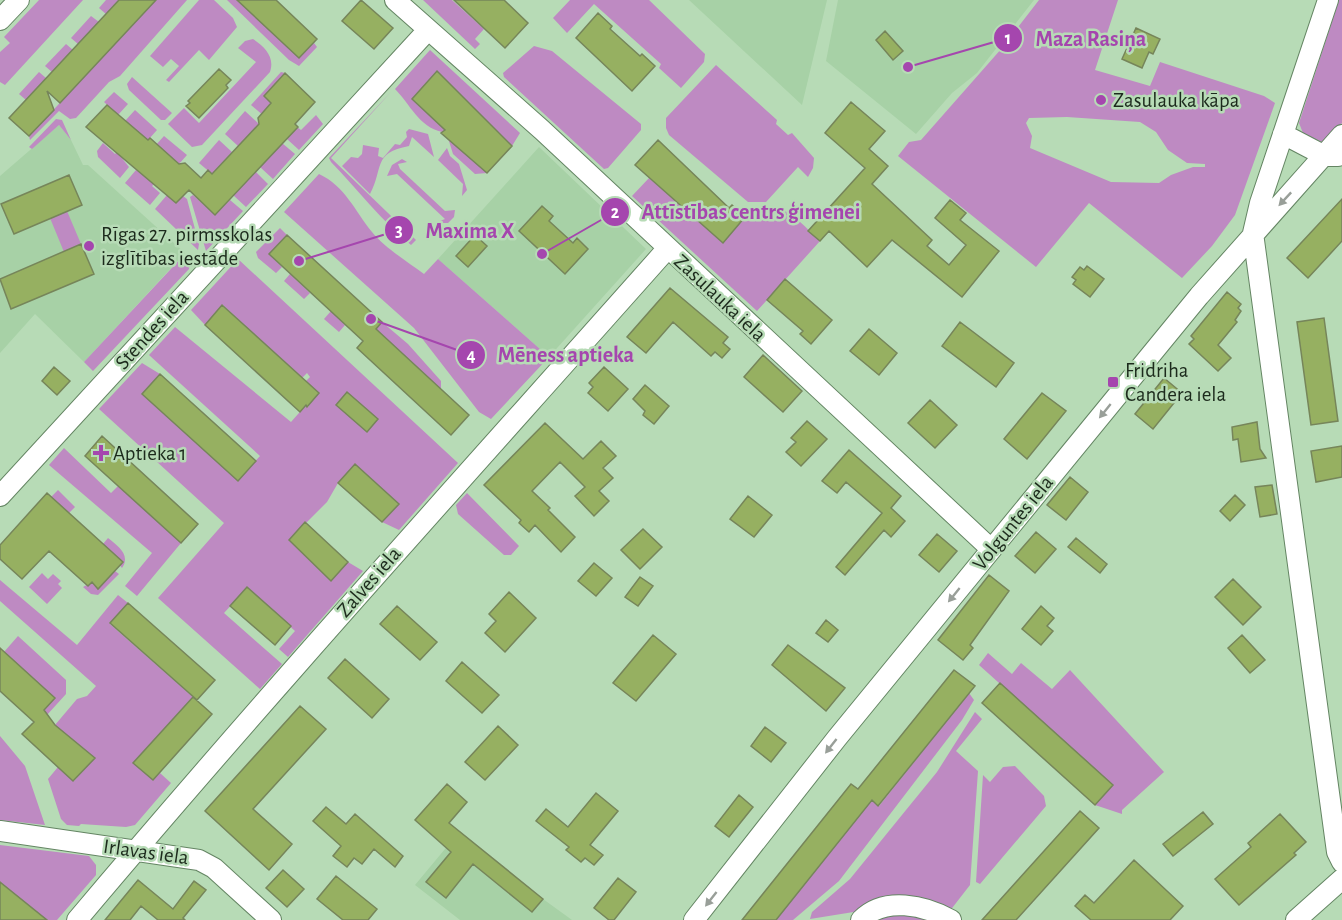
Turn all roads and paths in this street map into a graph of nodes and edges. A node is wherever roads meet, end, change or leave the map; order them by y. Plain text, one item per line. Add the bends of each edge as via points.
1 (19, 0) edge
2 (395, 0) edge
3 (1328, 0) edge
4 (0, 20) edge
5 (428, 31) junction
6 (1283, 134) junction
7 (1342, 135) edge
8 (1334, 156) edge
9 (1253, 233) junction
10 (667, 249) junction
11 (0, 496) edge
12 (991, 549) junction
13 (0, 831) edge
14 (134, 850) junction
15 (1342, 862) edge
16 (1342, 879) edge
17 (77, 920) edge
18 (271, 920) edge
19 (694, 920) edge
20 (861, 920) edge
21 (951, 920) edge
22 (1296, 920) edge

1 - 4 street
2 - 5 street, Zasulauka iela
3 - 6 street
5 - 10 street, Zasulauka iela via 542,130
5 - 11 street, Stendes iela
6 - 8 street
6 - 9 street
7 - 8 street, Volguntes iela
8 -> 9 street, Volguntes iela
9 -> 12 street, Volguntes iela
9 - 15 street via 1337,852
10 - 12 street, Zasulauka iela
10 - 14 street, Zalves iela
12 -> 19 street, Volguntes iela
13 - 14 street, Irlavas iela
14 - 17 street, Zalves iela
14 - 18 street, Irlavas iela via 207,863
16 - 22 street
20 - 21 street via 871,911 902,905 937,912

